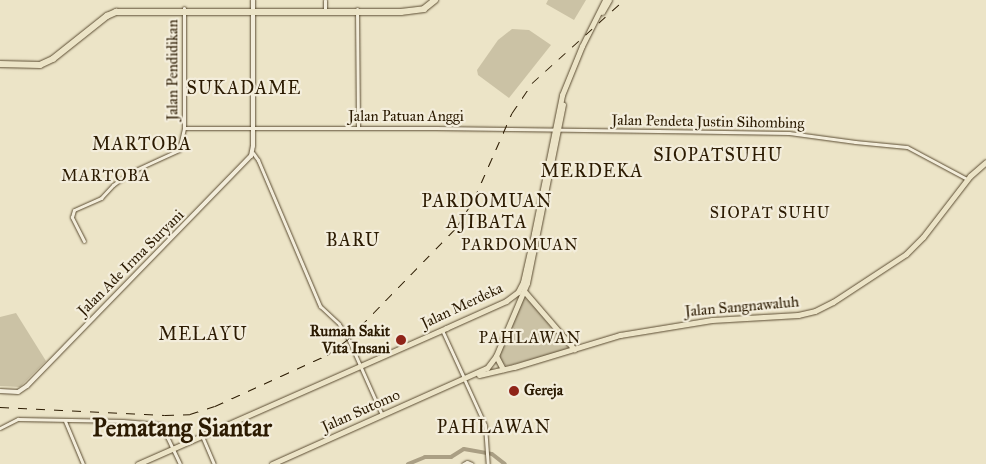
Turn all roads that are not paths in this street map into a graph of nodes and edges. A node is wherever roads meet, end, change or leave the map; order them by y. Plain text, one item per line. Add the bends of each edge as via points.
1 (253, 0) edge
2 (324, 0) edge
3 (433, 0) edge
4 (605, 0) edge
5 (609, 0) edge
6 (184, 10) junction
7 (253, 10) junction
8 (358, 10) junction
9 (324, 11) junction
10 (0, 63) edge
11 (570, 78) junction
12 (253, 127) junction
13 (184, 128) junction
14 (358, 128) junction
15 (556, 131) junction
16 (253, 153) junction
17 (986, 162) edge
18 (968, 180) junction
19 (84, 240) dead end
20 (523, 290) junction
21 (506, 301) junction
22 (517, 308) junction
23 (442, 330) junction
24 (574, 349) junction
25 (496, 356) junction
26 (360, 365) junction
27 (503, 369) junction
28 (490, 371) joint
29 (463, 380) junction
30 (0, 391) edge
31 (382, 415) junction
32 (65, 421) junction
33 (0, 428) edge
34 (202, 436) junction
35 (173, 448) junction
36 (286, 460) edge
37 (83, 464) edge
38 (138, 464) edge
39 (180, 464) edge
40 (214, 464) edge
41 (272, 464) edge
42 (463, 464) edge
43 (472, 464) edge
44 (488, 464) edge

1 - 7 main road
2 - 9 street
3 - 8 highway via 411,9
4 - 11 main road
5 - 11 main road
6 - 7 highway
6 - 10 highway via 111,10 52,57 43,61
6 - 13 street, Jalan Pendidikan
7 - 9 highway
7 - 12 main road
8 - 9 highway
8 - 14 street
11 - 15 main road, Jalan Sutomo
12 - 13 street, Jalan Patuan Anggi
12 - 14 street, Jalan Patuan Anggi
12 - 16 main road
13 - 19 street, Jalan Pendidikan via 179,150 131,172 112,185 101,198 73,211 72,219
14 - 15 street, Jalan Patuan Anggi
15 - 18 street, Jalan Pendeta Justin Sihombing via 789,133 898,145 919,152
15 - 20 main road, Jalan Sutomo
16 - 26 street via 320,306 344,331
16 - 30 main road, Jalan Ade Irma Suryani via 27,386 18,392
17 - 18 main road, Jalan Sangnawaluh
18 - 24 main road, Jalan Sangnawaluh via 906,254 814,311 798,315 704,321 620,335
20 - 21 main road, Jalan Merdeka
20 - 22 main road, Jalan Sutomo
20 - 24 main road
21 - 22 main road via 515,300
21 - 23 main road, Jalan Merdeka
22 - 25 main road, Jalan Sutomo
23 - 26 main road, Jalan Merdeka
23 - 29 street
24 - 27 main road, Jalan Sangnawaluh
25 - 27 main road
25 - 29 main road, Jalan Sutomo via 487,368
26 - 31 street
26 - 34 main road, Jalan Merdeka
27 - 28 main road, Jalan Sangnawaluh
28 - 29 main road, Jalan Sutomo
29 - 31 main road, Jalan Sutomo
29 - 44 street via 485,426
31 - 36 main road, Jalan Sutomo
32 - 33 street via 18,419
32 - 35 street via 161,424
32 - 37 street
34 - 35 main road, Jalan Merdeka
34 - 40 street
35 - 38 main road, Jalan Merdeka
35 - 39 street
36 - 41 main road, Jalan Sutomo
42 - 43 street

